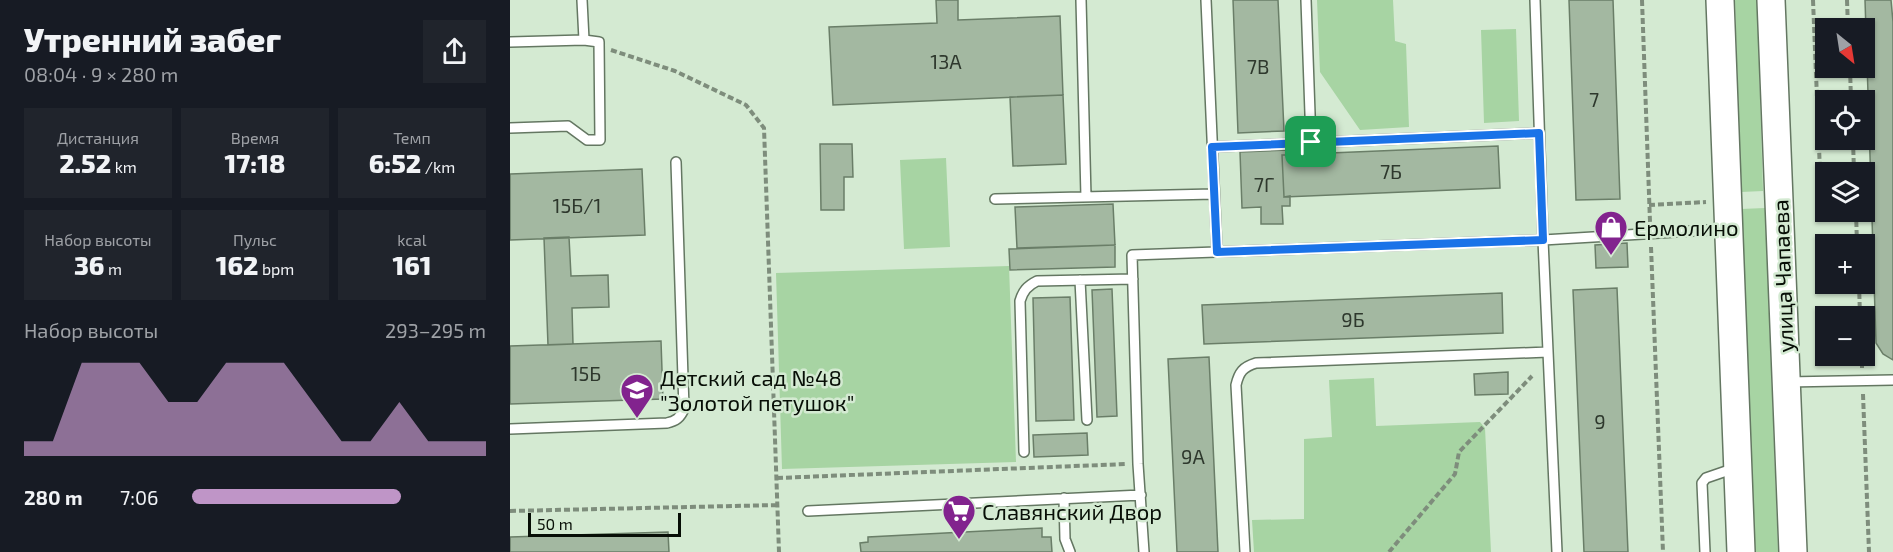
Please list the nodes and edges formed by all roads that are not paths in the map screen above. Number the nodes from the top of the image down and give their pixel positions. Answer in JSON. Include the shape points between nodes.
{"nodes":[{"id":1,"x":582,"y":0,"type":"edge"},
{"id":2,"x":1081,"y":0,"type":"edge"},
{"id":3,"x":1206,"y":0,"type":"edge"},
{"id":4,"x":1306,"y":0,"type":"edge"},
{"id":5,"x":1535,"y":0,"type":"edge"},
{"id":6,"x":1720,"y":0,"type":"edge"},
{"id":7,"x":1771,"y":0,"type":"edge"},
{"id":8,"x":584,"y":40,"type":"junction"},
{"id":9,"x":510,"y":42,"type":"edge"},
{"id":10,"x":510,"y":128,"type":"edge"},
{"id":11,"x":1539,"y":133,"type":"junction"},
{"id":12,"x":1311,"y":142,"type":"junction"},
{"id":13,"x":1212,"y":147,"type":"junction"},
{"id":14,"x":676,"y":162,"type":"dead end"},
{"id":15,"x":1214,"y":194,"type":"junction"},
{"id":16,"x":1086,"y":196,"type":"junction"},
{"id":17,"x":995,"y":199,"type":"dead end"},
{"id":18,"x":1729,"y":229,"type":"junction"},
{"id":19,"x":1543,"y":240,"type":"junction"},
{"id":20,"x":1217,"y":252,"type":"junction"},
{"id":21,"x":1133,"y":279,"type":"junction"},
{"id":22,"x":1080,"y":280,"type":"junction"},
{"id":23,"x":1548,"y":352,"type":"junction"},
{"id":24,"x":1893,"y":380,"type":"edge"},
{"id":25,"x":1786,"y":382,"type":"junction"},
{"id":26,"x":1087,"y":420,"type":"dead end"},
{"id":27,"x":510,"y":429,"type":"edge"},
{"id":28,"x":1024,"y":452,"type":"dead end"},
{"id":29,"x":1738,"y":467,"type":"junction"},
{"id":30,"x":1141,"y":495,"type":"junction"},
{"id":31,"x":1064,"y":498,"type":"junction"},
{"id":32,"x":808,"y":511,"type":"dead end"},
{"id":33,"x":1070,"y":552,"type":"edge"},
{"id":34,"x":1144,"y":552,"type":"edge"},
{"id":35,"x":1245,"y":552,"type":"edge"},
{"id":36,"x":1557,"y":552,"type":"edge"},
{"id":37,"x":1705,"y":552,"type":"edge"},
{"id":38,"x":1741,"y":552,"type":"edge"},
{"id":39,"x":1793,"y":552,"type":"edge"}],
"edges":[{"from":1,"to":8,"type":"lane"},
{"from":2,"to":16,"type":"lane"},
{"from":3,"to":13,"type":"lane"},
{"from":4,"to":12,"type":"lane"},
{"from":5,"to":11,"type":"lane"},
{"from":6,"to":18,"type":"main road"},
{"from":7,"to":25,"type":"main road","name":"улица Чапаева"},
{"from":8,"to":9,"type":"lane"},
{"from":8,"to":10,"type":"lane","via":[[599,42],[600,140],[586,140],[568,126]]},
{"from":11,"to":12,"type":"lane"},
{"from":11,"to":19,"type":"lane"},
{"from":12,"to":13,"type":"lane"},
{"from":13,"to":15,"type":"lane"},
{"from":14,"to":27,"type":"lane","via":[[684,409],[681,416],[667,423]]},
{"from":15,"to":16,"type":"lane"},
{"from":15,"to":20,"type":"lane"},
{"from":16,"to":17,"type":"lane"},
{"from":18,"to":19,"type":"lane"},
{"from":18,"to":29,"type":"main road"},
{"from":19,"to":20,"type":"lane"},
{"from":19,"to":23,"type":"lane"},
{"from":20,"to":21,"type":"lane","via":[[1132,255]]},
{"from":21,"to":22,"type":"lane"},
{"from":21,"to":30,"type":"lane"},
{"from":22,"to":26,"type":"lane"},
{"from":22,"to":28,"type":"lane","via":[[1036,281],[1022,293]]},
{"from":23,"to":35,"type":"lane","via":[[1246,366],[1238,375],[1236,386]]},
{"from":23,"to":36,"type":"lane"},
{"from":24,"to":25,"type":"lane"},
{"from":25,"to":39,"type":"main road","name":"улица Чапаева"},
{"from":29,"to":37,"type":"lane","via":[[1702,483]]},
{"from":29,"to":38,"type":"main road"},
{"from":30,"to":31,"type":"lane"},
{"from":30,"to":34,"type":"lane"},
{"from":31,"to":32,"type":"lane"},
{"from":31,"to":33,"type":"lane","via":[[1065,539]]}]}
